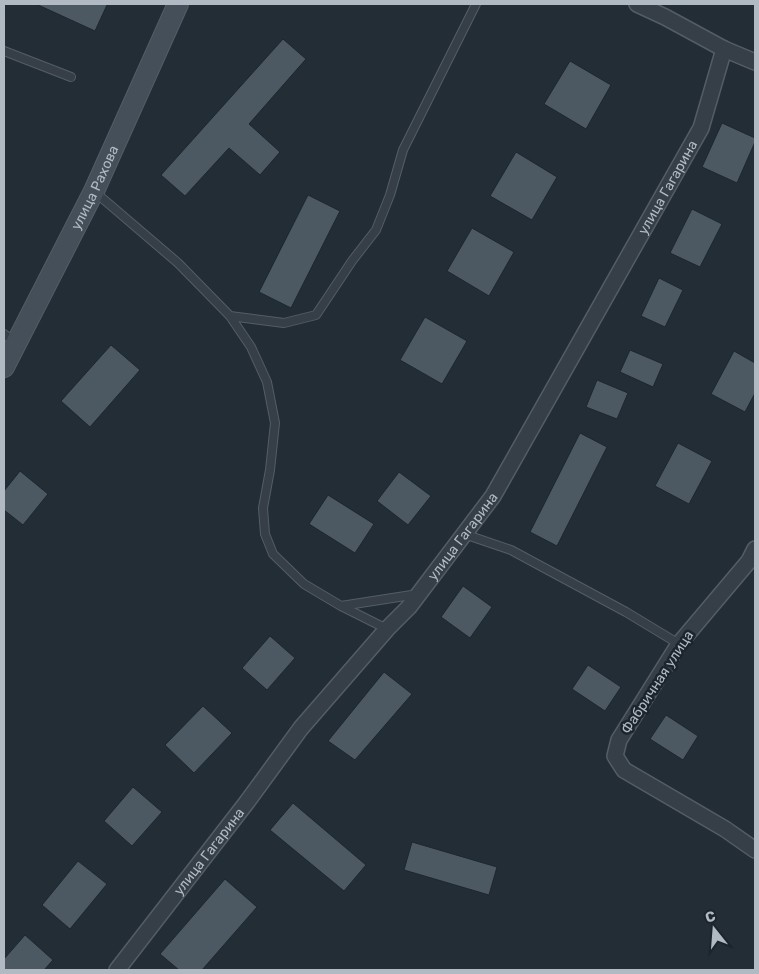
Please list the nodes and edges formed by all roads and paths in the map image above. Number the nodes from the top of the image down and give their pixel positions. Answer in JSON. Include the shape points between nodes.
{"nodes":[{"id":1,"x":178,"y":4,"type":"edge"},
{"id":2,"x":476,"y":4,"type":"edge"},
{"id":3,"x":637,"y":4,"type":"edge"},
{"id":4,"x":724,"y":49,"type":"junction"},
{"id":5,"x":4,"y":50,"type":"edge"},
{"id":6,"x":755,"y":62,"type":"edge"},
{"id":7,"x":71,"y":77,"type":"dead end"},
{"id":8,"x":94,"y":191,"type":"junction"},
{"id":9,"x":230,"y":316,"type":"junction"},
{"id":10,"x":10,"y":339,"type":"edge"},
{"id":11,"x":4,"y":367,"type":"edge"},
{"id":12,"x":464,"y":534,"type":"junction"},
{"id":13,"x":755,"y":549,"type":"edge"},
{"id":14,"x":418,"y":594,"type":"junction"},
{"id":15,"x":341,"y":606,"type":"junction"},
{"id":16,"x":387,"y":629,"type":"junction"},
{"id":17,"x":679,"y":644,"type":"junction"},
{"id":18,"x":755,"y":850,"type":"edge"},
{"id":19,"x":117,"y":970,"type":"edge"}],
"edges":[{"from":1,"to":8,"type":"street","name":"улица Рахова"},
{"from":2,"to":9,"type":"lane","via":[[402,150],[376,230],[316,315],[284,323]]},
{"from":3,"to":4,"type":"street"},
{"from":4,"to":6,"type":"street"},
{"from":4,"to":12,"type":"street","name":"улица Гагарина","via":[[701,128],[493,496]]},
{"from":5,"to":7,"type":"lane"},
{"from":8,"to":9,"type":"lane","via":[[178,263]]},
{"from":8,"to":10,"type":"street","name":"улица Рахова"},
{"from":9,"to":15,"type":"lane","via":[[251,347],[267,382],[275,423],[262,508],[265,534],[273,554],[304,584]]},
{"from":10,"to":11,"type":"street","name":"улица Рахова"},
{"from":12,"to":14,"type":"street","name":"улица Гагарина"},
{"from":12,"to":17,"type":"lane","via":[[511,550]]},
{"from":13,"to":17,"type":"street","name":"Фабричная улица","via":[[749,561]]},
{"from":14,"to":15,"type":"lane"},
{"from":14,"to":16,"type":"street","name":"улица Гагарина"},
{"from":15,"to":16,"type":"lane"},
{"from":16,"to":19,"type":"street","name":"улица Гагарина","via":[[301,728]]},
{"from":17,"to":18,"type":"street","name":"Фабричная улица","via":[[619,740],[615,756],[624,770]]}]}
